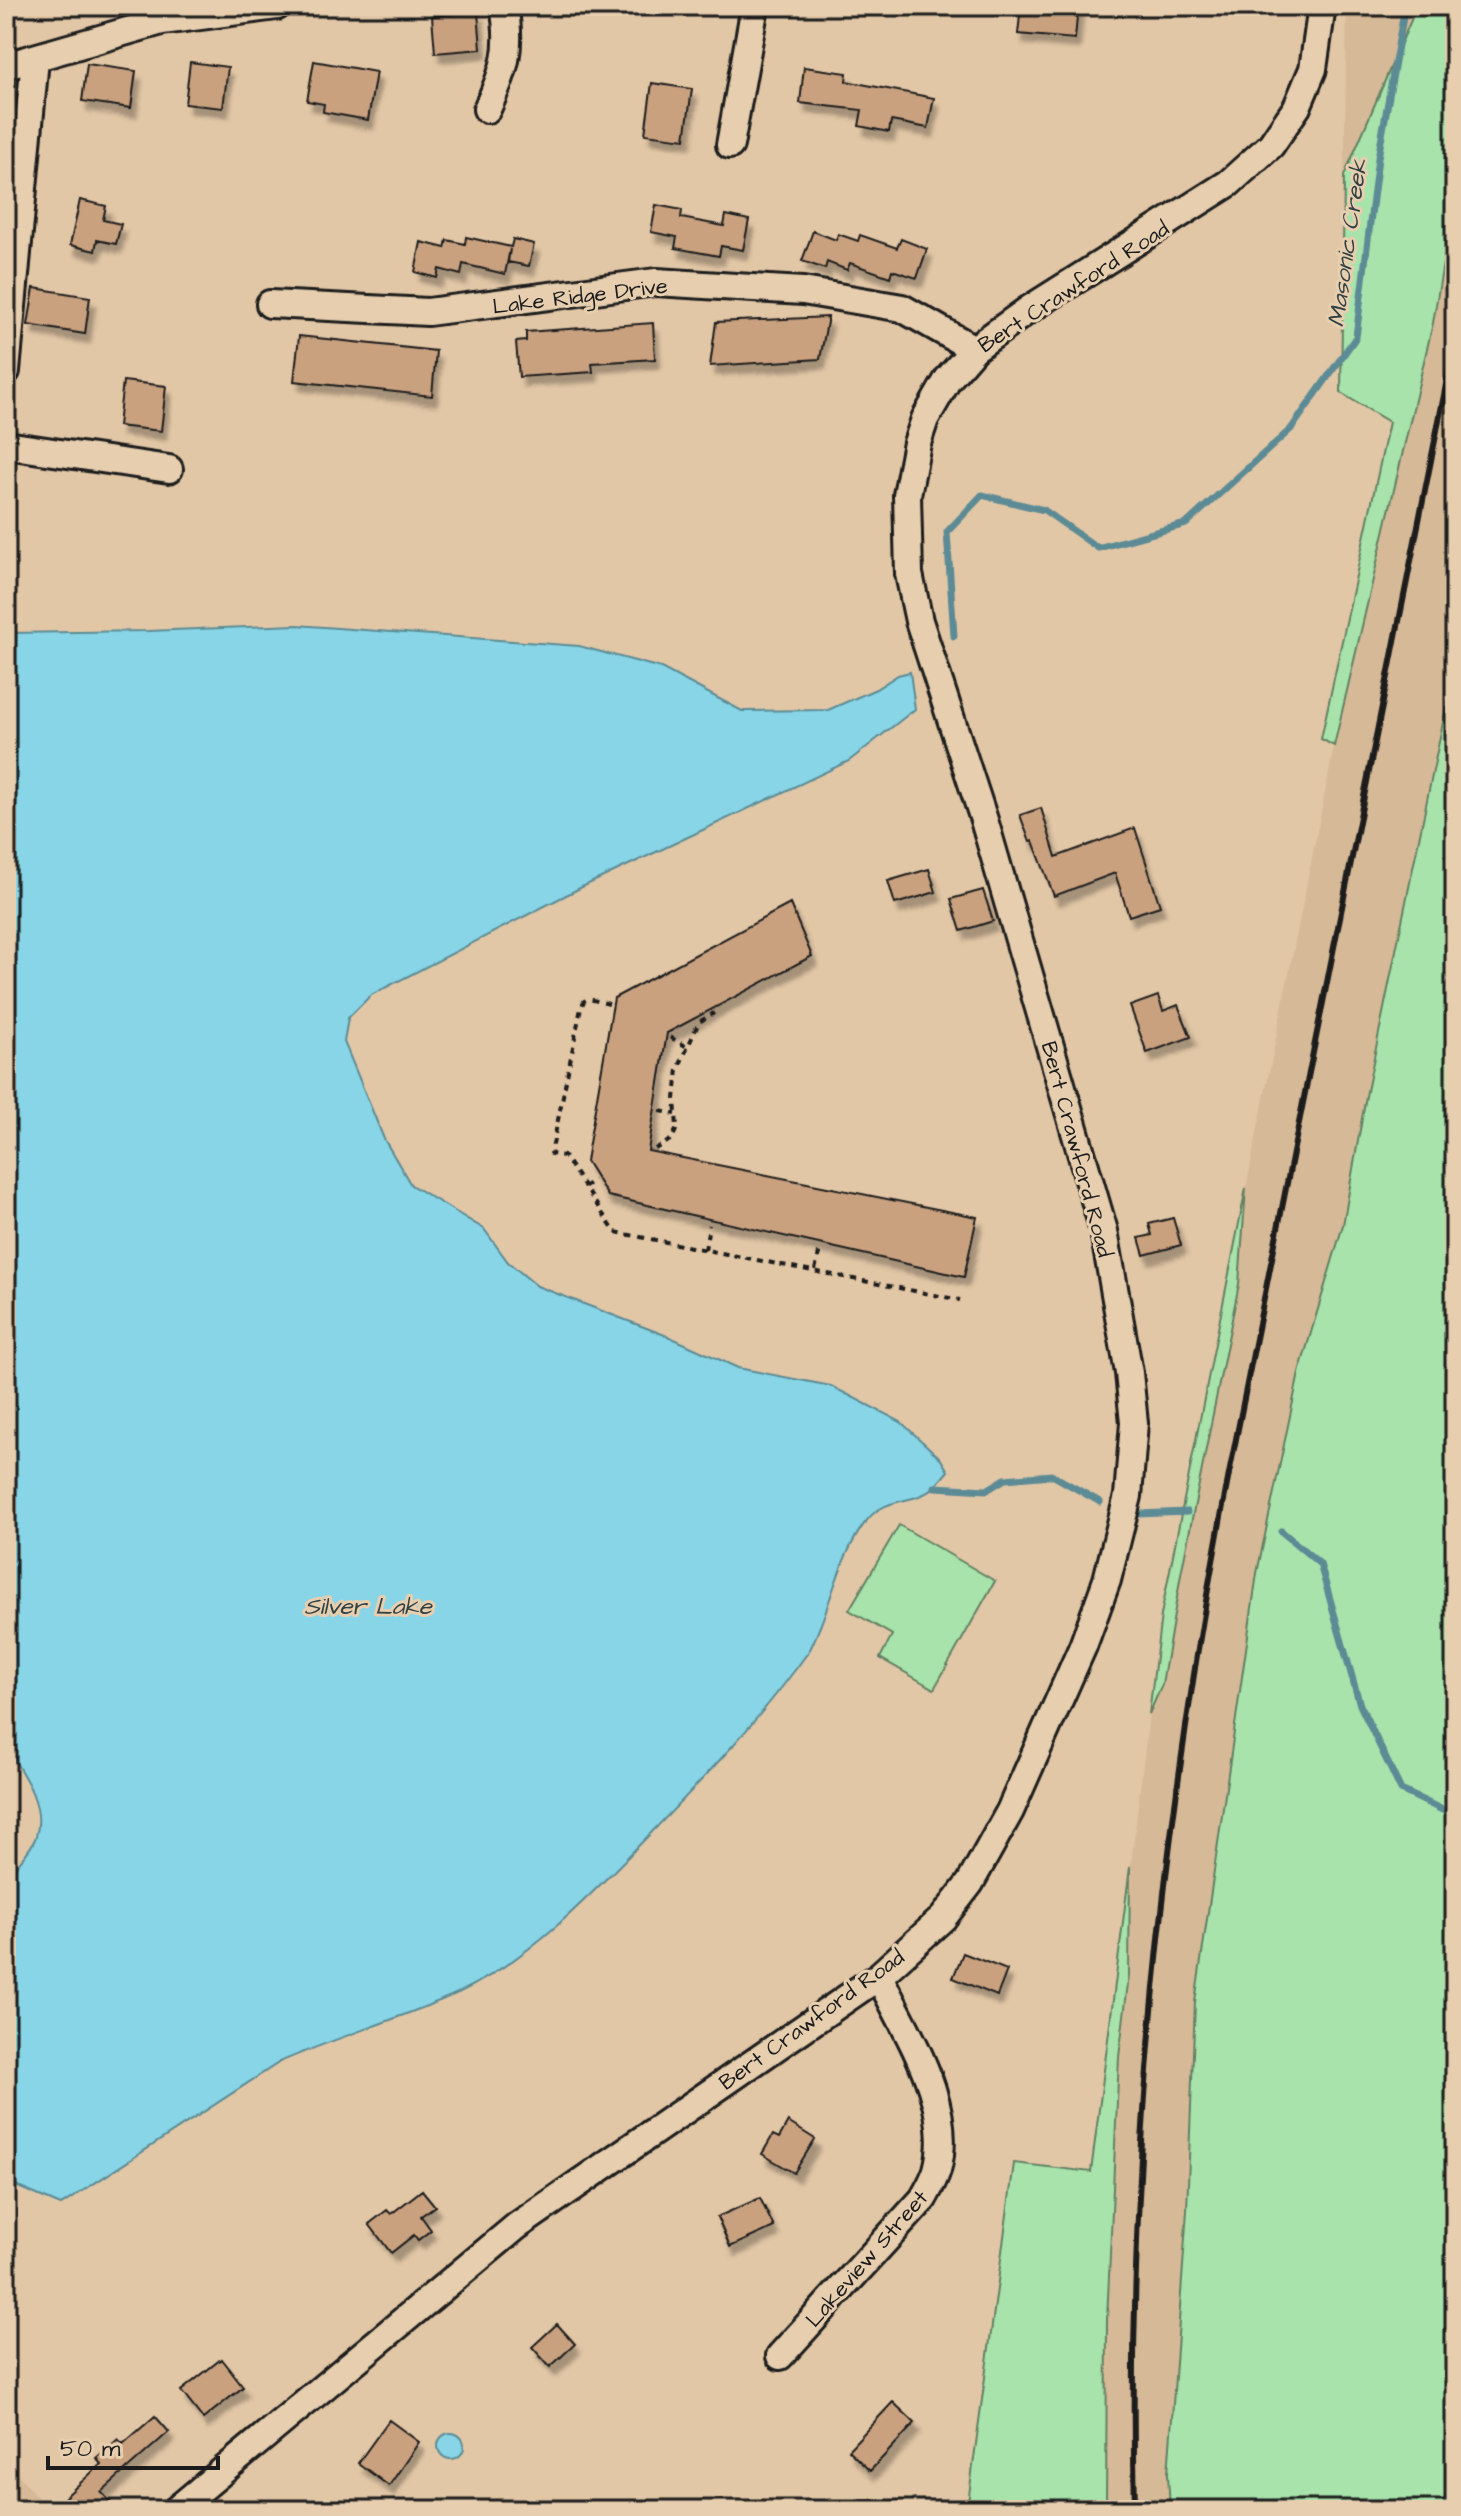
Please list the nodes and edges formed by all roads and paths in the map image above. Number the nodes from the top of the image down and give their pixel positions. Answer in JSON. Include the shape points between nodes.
{"nodes":[{"id":1,"x":277,"y":6,"type":"edge"},
{"id":2,"x":504,"y":6,"type":"edge"},
{"id":3,"x":755,"y":6,"type":"edge"},
{"id":4,"x":1322,"y":6,"type":"edge"},
{"id":5,"x":161,"y":14,"type":"edge"},
{"id":6,"x":35,"y":59,"type":"junction"},
{"id":7,"x":6,"y":66,"type":"edge"},
{"id":8,"x":487,"y":109,"type":"dead end"},
{"id":9,"x":730,"y":145,"type":"dead end"},
{"id":10,"x":270,"y":304,"type":"dead end"},
{"id":11,"x":974,"y":349,"type":"junction"},
{"id":12,"x":6,"y":371,"type":"edge"},
{"id":13,"x":6,"y":445,"type":"edge"},
{"id":14,"x":169,"y":469,"type":"dead end"},
{"id":15,"x":609,"y":1004,"type":"dead end"},
{"id":16,"x":714,"y":1013,"type":"dead end"},
{"id":17,"x":670,"y":1037,"type":"dead end"},
{"id":18,"x":687,"y":1047,"type":"junction"},
{"id":19,"x":660,"y":1111,"type":"dead end"},
{"id":20,"x":676,"y":1114,"type":"junction"},
{"id":21,"x":655,"y":1149,"type":"dead end"},
{"id":22,"x":594,"y":1180,"type":"dead end"},
{"id":23,"x":584,"y":1187,"type":"junction"},
{"id":24,"x":709,"y":1225,"type":"dead end"},
{"id":25,"x":820,"y":1249,"type":"dead end"},
{"id":26,"x":705,"y":1250,"type":"junction"},
{"id":27,"x":815,"y":1271,"type":"junction"},
{"id":28,"x":960,"y":1300,"type":"dead end"},
{"id":29,"x":879,"y":1976,"type":"junction"},
{"id":30,"x":780,"y":2356,"type":"dead end"},
{"id":31,"x":176,"y":2510,"type":"edge"}],
"edges":[{"from":1,"to":5,"type":"street"},
{"from":2,"to":8,"type":"street","via":[[508,57]]},
{"from":3,"to":9,"type":"street"},
{"from":4,"to":11,"type":"street","name":"Bert Crawford Road","via":[[1305,89],[1286,127],[1252,165]]},
{"from":5,"to":6,"type":"street"},
{"from":6,"to":7,"type":"street"},
{"from":6,"to":12,"type":"street"},
{"from":10,"to":11,"type":"street","name":"Lake Ridge Drive","via":[[428,312],[656,282],[803,291],[902,308]]},
{"from":11,"to":29,"type":"street","name":"Bert Crawford Road","via":[[936,398],[917,443],[907,495],[909,574],[1104,1231],[1134,1423],[1128,1496],[1107,1580],[1010,1811],[970,1883],[943,1918]]},
{"from":13,"to":14,"type":"street"},
{"from":15,"to":23,"type":"path","via":[[589,999],[581,1008],[551,1154],[564,1156]]},
{"from":16,"to":18,"type":"path","via":[[699,1022]]},
{"from":17,"to":18,"type":"path"},
{"from":18,"to":20,"type":"path","via":[[678,1069]]},
{"from":19,"to":20,"type":"path"},
{"from":20,"to":21,"type":"path","via":[[672,1139]]},
{"from":22,"to":23,"type":"path"},
{"from":23,"to":26,"type":"path","via":[[615,1232]]},
{"from":24,"to":26,"type":"path"},
{"from":25,"to":27,"type":"path"},
{"from":26,"to":27,"type":"path"},
{"from":27,"to":28,"type":"path"},
{"from":29,"to":30,"type":"street","name":"Lakeview Street","via":[[931,2084],[941,2141],[937,2172],[923,2199]]},
{"from":29,"to":31,"type":"street","name":"Bert Crawford Road","via":[[517,2226]]}]}
